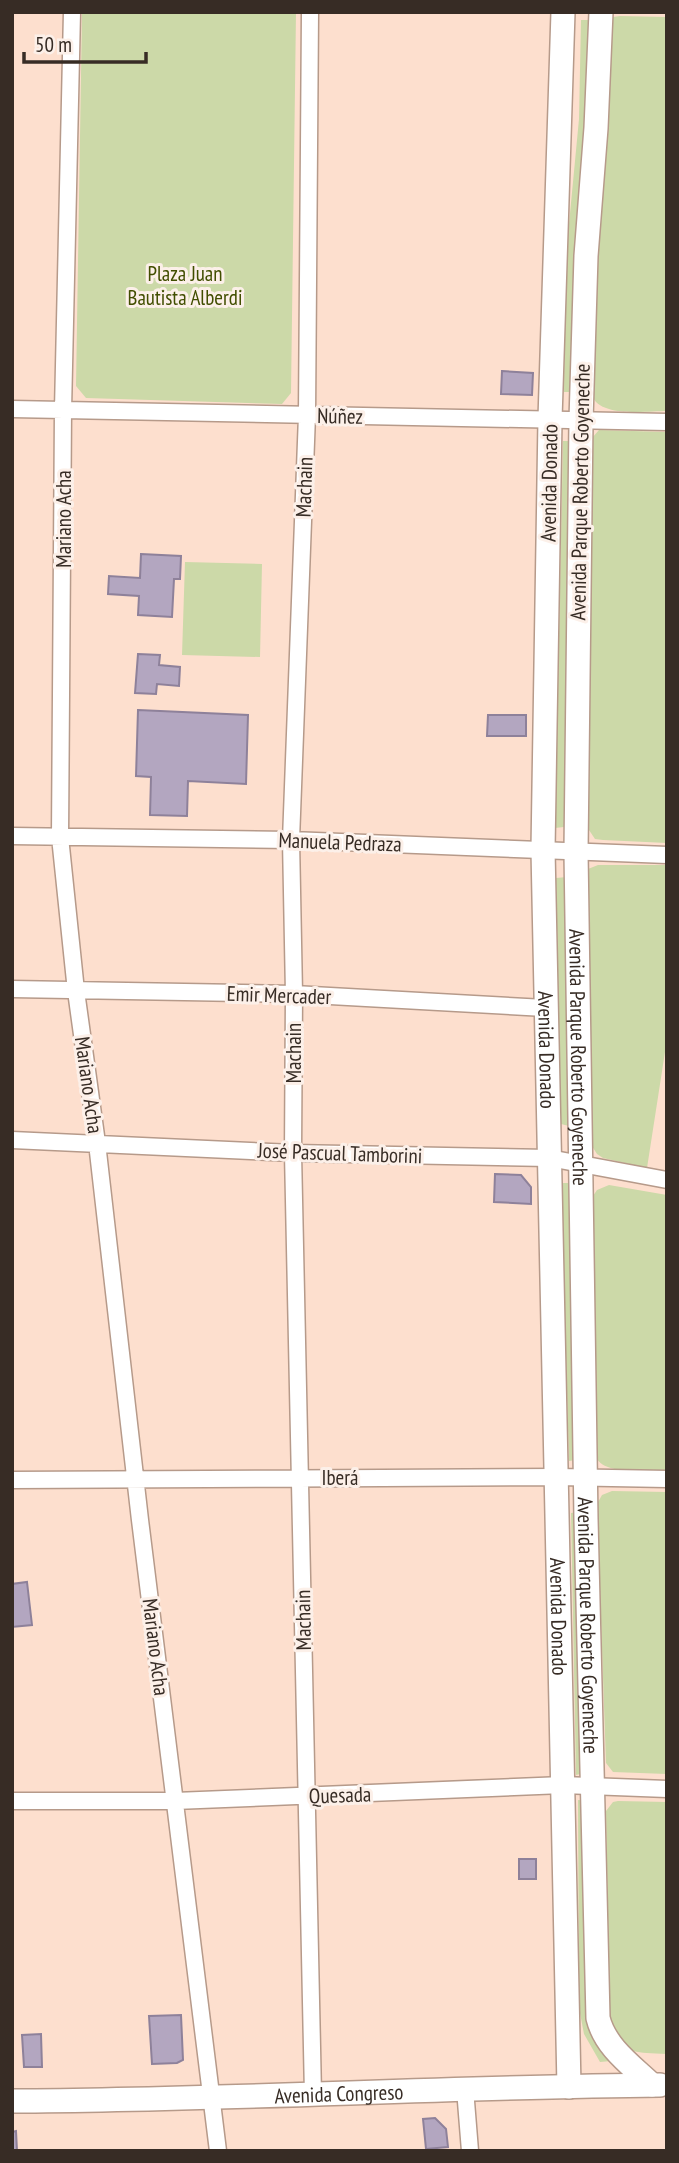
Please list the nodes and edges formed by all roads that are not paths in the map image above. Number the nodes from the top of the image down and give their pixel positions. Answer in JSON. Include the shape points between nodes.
{"nodes":[{"id":1,"x":72,"y":12,"type":"edge"},
{"id":2,"x":310,"y":12,"type":"edge"},
{"id":3,"x":563,"y":12,"type":"edge"},
{"id":4,"x":601,"y":12,"type":"edge"},
{"id":5,"x":12,"y":409,"type":"edge"},
{"id":6,"x":64,"y":410,"type":"junction"},
{"id":7,"x":307,"y":415,"type":"junction"},
{"id":8,"x":550,"y":419,"type":"junction"},
{"id":9,"x":581,"y":420,"type":"junction"},
{"id":10,"x":667,"y":422,"type":"edge"},
{"id":11,"x":12,"y":836,"type":"edge"},
{"id":12,"x":60,"y":837,"type":"junction"},
{"id":13,"x":291,"y":840,"type":"junction"},
{"id":14,"x":543,"y":850,"type":"junction"},
{"id":15,"x":576,"y":852,"type":"junction"},
{"id":16,"x":667,"y":855,"type":"edge"},
{"id":17,"x":12,"y":989,"type":"edge"},
{"id":18,"x":76,"y":991,"type":"junction"},
{"id":19,"x":294,"y":994,"type":"junction"},
{"id":20,"x":545,"y":1008,"type":"junction"},
{"id":21,"x":12,"y":1140,"type":"edge"},
{"id":22,"x":97,"y":1143,"type":"junction"},
{"id":23,"x":293,"y":1153,"type":"junction"},
{"id":24,"x":549,"y":1158,"type":"junction"},
{"id":25,"x":580,"y":1163,"type":"junction"},
{"id":26,"x":667,"y":1180,"type":"edge"},
{"id":27,"x":300,"y":1477,"type":"junction"},
{"id":28,"x":557,"y":1477,"type":"junction"},
{"id":29,"x":586,"y":1478,"type":"junction"},
{"id":30,"x":137,"y":1479,"type":"junction"},
{"id":31,"x":667,"y":1479,"type":"edge"},
{"id":32,"x":12,"y":1480,"type":"edge"},
{"id":33,"x":563,"y":1785,"type":"junction"},
{"id":34,"x":593,"y":1786,"type":"junction"},
{"id":35,"x":667,"y":1789,"type":"edge"},
{"id":36,"x":307,"y":1796,"type":"junction"},
{"id":37,"x":12,"y":1801,"type":"edge"},
{"id":38,"x":175,"y":1801,"type":"junction"},
{"id":39,"x":659,"y":2085,"type":"edge"},
{"id":40,"x":569,"y":2087,"type":"junction"},
{"id":41,"x":465,"y":2089,"type":"junction"},
{"id":42,"x":313,"y":2095,"type":"junction"},
{"id":43,"x":213,"y":2099,"type":"junction"},
{"id":44,"x":12,"y":2101,"type":"edge"},
{"id":45,"x":218,"y":2151,"type":"edge"},
{"id":46,"x":470,"y":2151,"type":"edge"}],
"edges":[{"from":1,"to":6,"type":"street","name":"Mariano Acha"},
{"from":2,"to":7,"type":"street","name":"Machain"},
{"from":3,"to":8,"type":"main road","name":"Avenida Donado"},
{"from":4,"to":9,"type":"main road","name":"Avenida Parque Roberto Goyeneche"},
{"from":5,"to":6,"type":"street","name":"Núñez"},
{"from":6,"to":7,"type":"street","name":"Núñez"},
{"from":6,"to":12,"type":"street","name":"Mariano Acha"},
{"from":7,"to":8,"type":"street","name":"Núñez"},
{"from":7,"to":13,"type":"street","name":"Machain"},
{"from":8,"to":9,"type":"street","name":"Núñez"},
{"from":8,"to":14,"type":"main road","name":"Avenida Donado"},
{"from":9,"to":10,"type":"street","name":"Núñez"},
{"from":9,"to":15,"type":"main road","name":"Avenida Parque Roberto Goyeneche"},
{"from":11,"to":12,"type":"street","name":"Manuela Pedraza"},
{"from":12,"to":13,"type":"street","name":"Manuela Pedraza"},
{"from":12,"to":18,"type":"street","name":"Mariano Acha"},
{"from":13,"to":14,"type":"street","name":"Manuela Pedraza"},
{"from":13,"to":19,"type":"street","name":"Machain"},
{"from":14,"to":15,"type":"street","name":"Manuela Pedraza"},
{"from":14,"to":20,"type":"main road","name":"Avenida Donado"},
{"from":15,"to":16,"type":"street","name":"Manuela Pedraza"},
{"from":15,"to":25,"type":"main road","name":"Avenida Parque Roberto Goyeneche"},
{"from":17,"to":18,"type":"street","name":"Emir Mercader"},
{"from":18,"to":19,"type":"street","name":"Emir Mercader"},
{"from":18,"to":22,"type":"street","name":"Mariano Acha"},
{"from":19,"to":20,"type":"street","name":"Emir Mercader"},
{"from":19,"to":23,"type":"street","name":"Machain"},
{"from":20,"to":24,"type":"main road","name":"Avenida Donado"},
{"from":21,"to":22,"type":"street","name":"José Pascual Tamborini"},
{"from":22,"to":23,"type":"street","name":"José Pascual Tamborini"},
{"from":22,"to":30,"type":"street","name":"Mariano Acha"},
{"from":23,"to":24,"type":"street","name":"José Pascual Tamborini"},
{"from":23,"to":27,"type":"street","name":"Machain"},
{"from":24,"to":25,"type":"street","name":"José Pascual Tamborini"},
{"from":24,"to":28,"type":"main road","name":"Avenida Donado"},
{"from":25,"to":26,"type":"street","name":"José Pascual Tamborini"},
{"from":25,"to":29,"type":"main road","name":"Avenida Parque Roberto Goyeneche"},
{"from":27,"to":28,"type":"street","name":"Iberá"},
{"from":27,"to":30,"type":"street","name":"Iberá"},
{"from":27,"to":36,"type":"street","name":"Machain"},
{"from":28,"to":29,"type":"street","name":"Iberá"},
{"from":28,"to":33,"type":"main road","name":"Avenida Donado"},
{"from":29,"to":31,"type":"street","name":"Iberá"},
{"from":29,"to":34,"type":"main road","name":"Avenida Parque Roberto Goyeneche"},
{"from":30,"to":32,"type":"street","name":"Iberá"},
{"from":30,"to":38,"type":"street","name":"Mariano Acha"},
{"from":33,"to":34,"type":"street","name":"Quesada"},
{"from":33,"to":36,"type":"street","name":"Quesada"},
{"from":33,"to":40,"type":"main road","name":"Avenida Donado"},
{"from":34,"to":35,"type":"street","name":"Quesada"},
{"from":34,"to":39,"type":"main road","name":"Avenida Parque Roberto Goyeneche","via":[[598,2018],[612,2047]]},
{"from":36,"to":38,"type":"street","name":"Quesada"},
{"from":36,"to":42,"type":"street","name":"Machain"},
{"from":37,"to":38,"type":"street","name":"Quesada"},
{"from":38,"to":43,"type":"street","name":"Mariano Acha"},
{"from":39,"to":40,"type":"main road","name":"Avenida Congreso"},
{"from":40,"to":41,"type":"main road","name":"Avenida Congreso"},
{"from":41,"to":42,"type":"main road","name":"Avenida Congreso"},
{"from":41,"to":46,"type":"street"},
{"from":42,"to":43,"type":"main road","name":"Avenida Congreso"},
{"from":43,"to":44,"type":"main road","name":"Avenida Congreso"},
{"from":43,"to":45,"type":"street","name":"Mariano Acha"}]}
